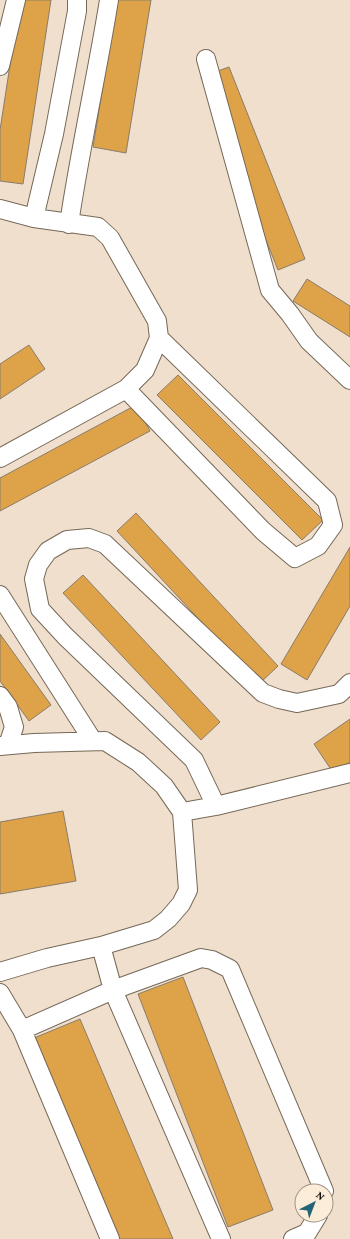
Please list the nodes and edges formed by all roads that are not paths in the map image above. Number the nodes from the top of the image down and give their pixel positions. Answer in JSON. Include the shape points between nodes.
{"nodes":[{"id":1,"x":16,"y":0,"type":"edge"},
{"id":2,"x":77,"y":0,"type":"edge"},
{"id":3,"x":109,"y":0,"type":"edge"},
{"id":4,"x":206,"y":59,"type":"dead end"},
{"id":5,"x":0,"y":66,"type":"edge"},
{"id":6,"x":0,"y":209,"type":"edge"},
{"id":7,"x":34,"y":218,"type":"junction"},
{"id":8,"x":69,"y":224,"type":"junction"},
{"id":9,"x":159,"y":338,"type":"junction"},
{"id":10,"x":350,"y":380,"type":"edge"},
{"id":11,"x":126,"y":389,"type":"junction"},
{"id":12,"x":0,"y":458,"type":"edge"},
{"id":13,"x":0,"y":596,"type":"edge"},
{"id":14,"x":350,"y":683,"type":"edge"},
{"id":15,"x":0,"y":696,"type":"edge"},
{"id":16,"x":93,"y":741,"type":"junction"},
{"id":17,"x":4,"y":746,"type":"edge"},
{"id":18,"x":350,"y":773,"type":"edge"},
{"id":19,"x":216,"y":806,"type":"junction"},
{"id":20,"x":182,"y":812,"type":"junction"},
{"id":21,"x":101,"y":946,"type":"junction"},
{"id":22,"x":0,"y":972,"type":"edge"},
{"id":23,"x":113,"y":990,"type":"junction"},
{"id":24,"x":0,"y":993,"type":"edge"},
{"id":25,"x":22,"y":1030,"type":"junction"},
{"id":26,"x":321,"y":1183,"type":"edge"},
{"id":27,"x":313,"y":1223,"type":"edge"},
{"id":28,"x":110,"y":1239,"type":"edge"},
{"id":29,"x":221,"y":1239,"type":"edge"},
{"id":30,"x":293,"y":1239,"type":"edge"}],
"edges":[{"from":1,"to":5,"type":"street"},
{"from":2,"to":7,"type":"street","via":[[54,134]]},
{"from":3,"to":8,"type":"street"},
{"from":4,"to":10,"type":"street","via":[[270,290],[310,341]]},
{"from":6,"to":7,"type":"street"},
{"from":7,"to":8,"type":"street"},
{"from":8,"to":9,"type":"street","via":[[98,227],[110,238],[157,321]]},
{"from":9,"to":11,"type":"street","via":[[145,370]]},
{"from":9,"to":11,"type":"street","via":[[327,501],[333,525],[318,546],[295,558],[263,531]]},
{"from":11,"to":12,"type":"street"},
{"from":13,"to":16,"type":"street"},
{"from":14,"to":19,"type":"street","via":[[339,694],[297,703],[279,699],[263,692],[106,544],[89,538],[68,540],[48,551],[38,565],[34,579],[40,608],[65,636],[194,760]]},
{"from":15,"to":17,"type":"street","via":[[8,707],[14,727]]},
{"from":16,"to":17,"type":"street"},
{"from":16,"to":20,"type":"street","via":[[105,741],[138,762],[164,786]]},
{"from":18,"to":19,"type":"street"},
{"from":19,"to":20,"type":"street"},
{"from":20,"to":21,"type":"street","via":[[188,890],[181,904],[154,930]]},
{"from":21,"to":22,"type":"street"},
{"from":21,"to":23,"type":"street"},
{"from":23,"to":25,"type":"street"},
{"from":23,"to":26,"type":"street","via":[[201,958],[212,960],[230,969]]},
{"from":23,"to":29,"type":"street"},
{"from":24,"to":25,"type":"street"},
{"from":25,"to":28,"type":"street"},
{"from":27,"to":30,"type":"street","via":[[307,1232]]}]}
